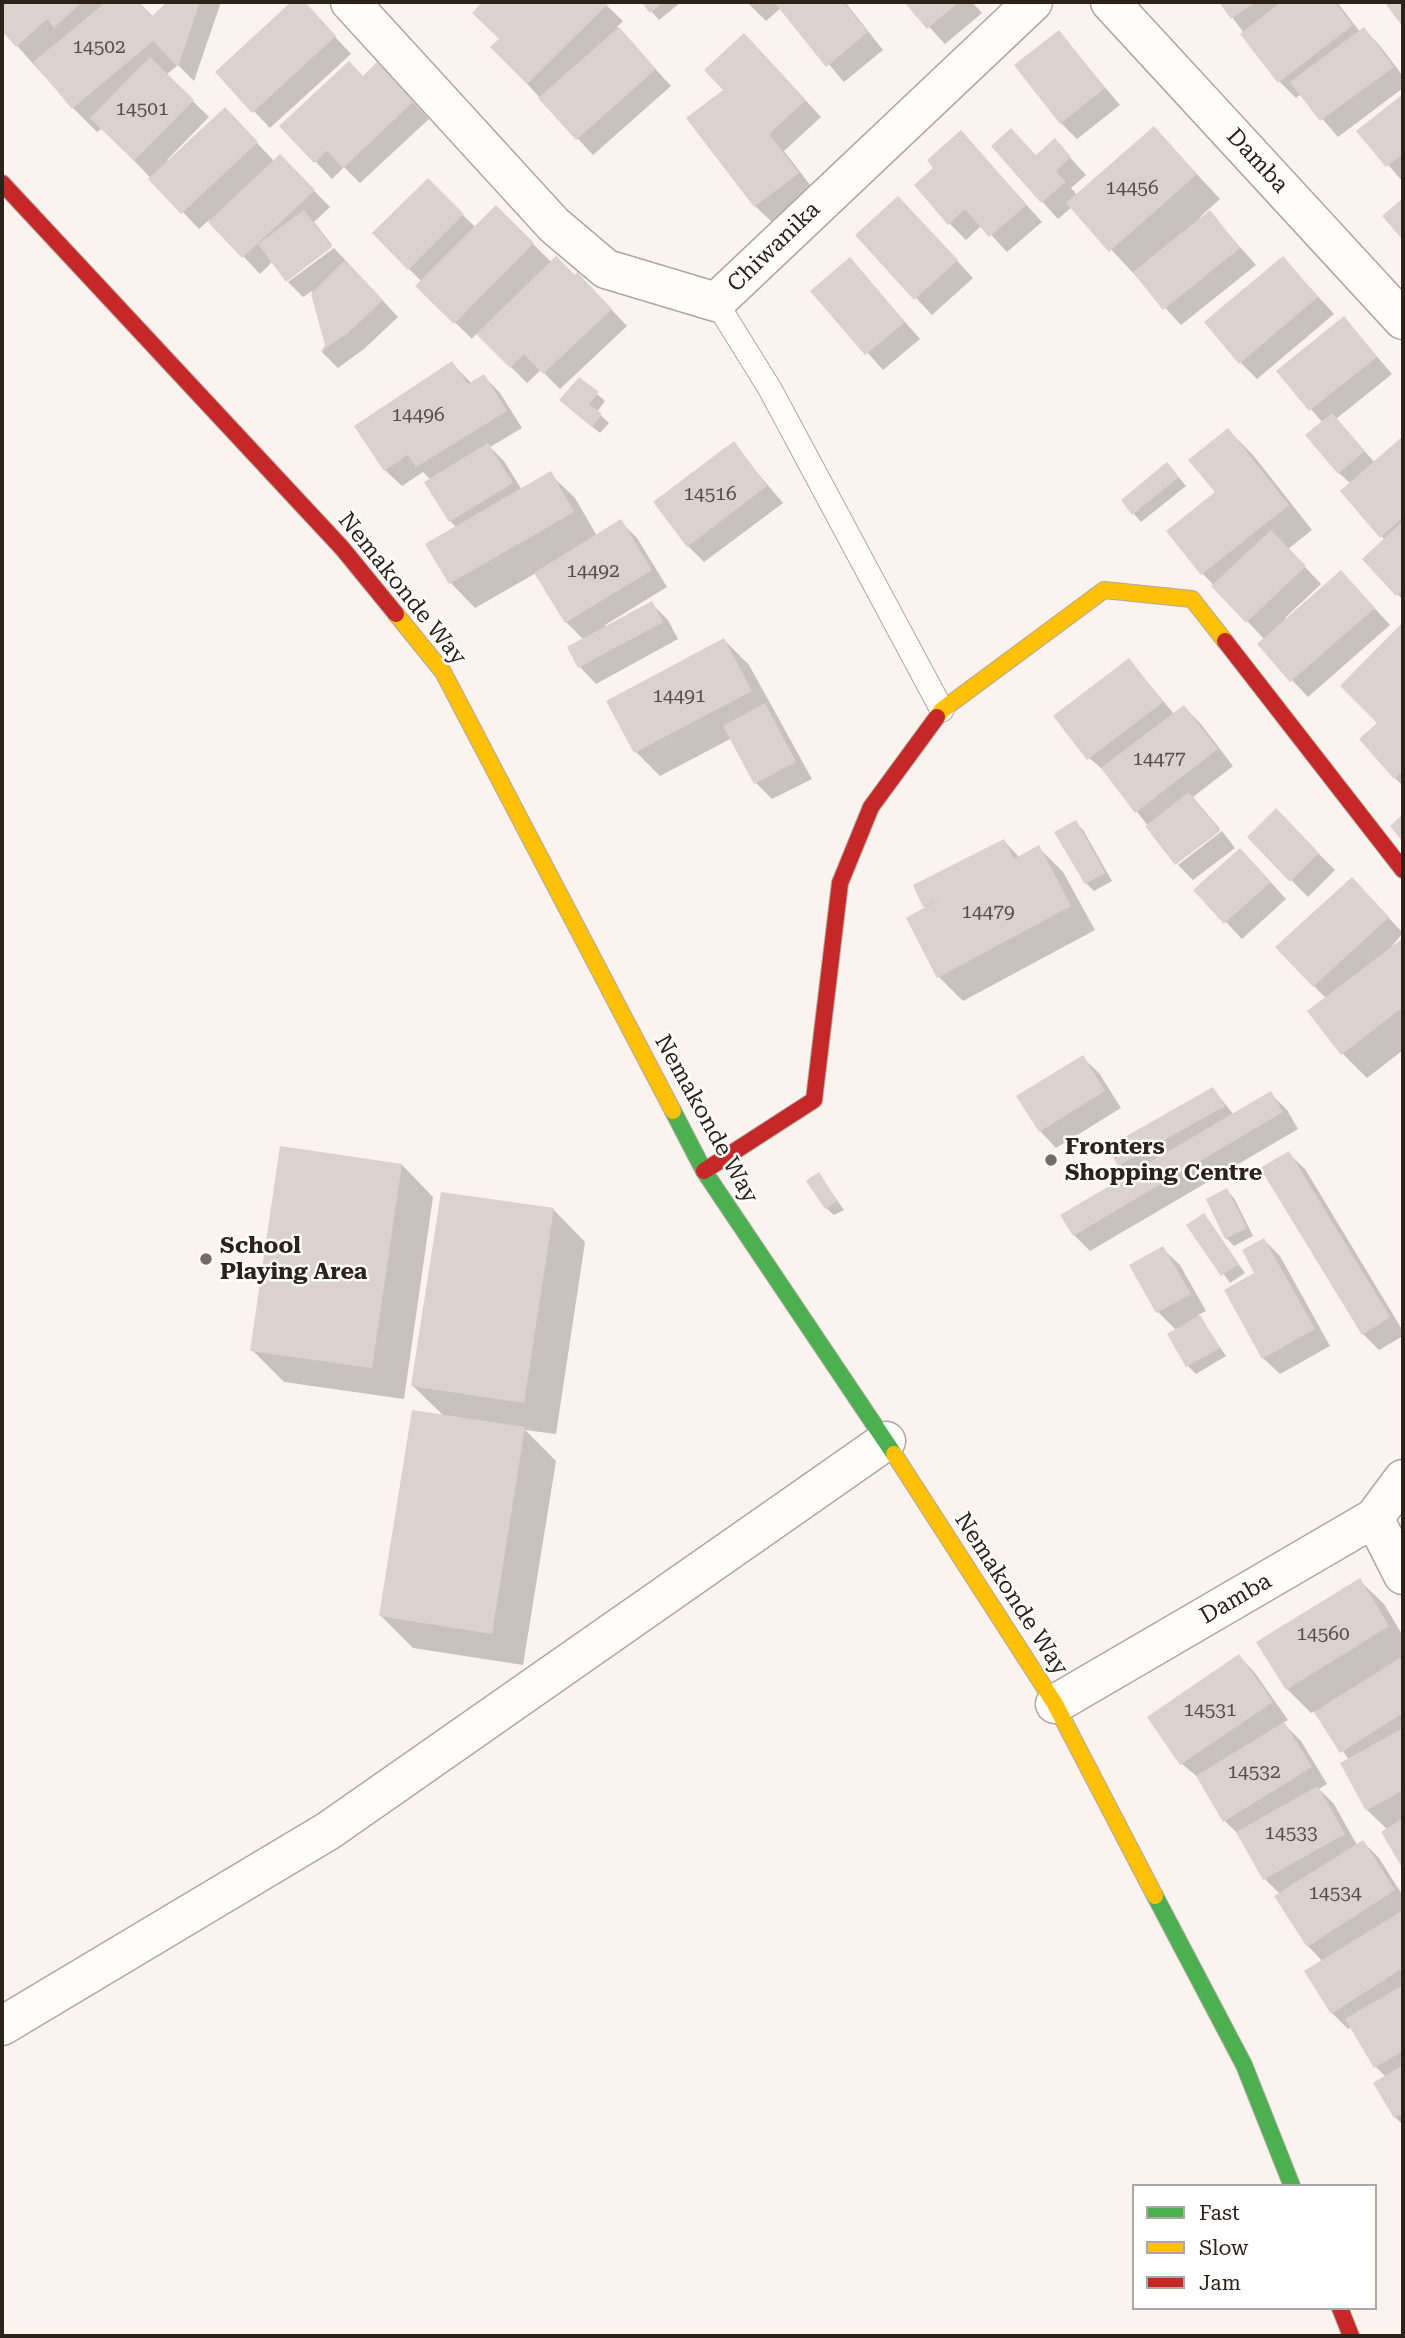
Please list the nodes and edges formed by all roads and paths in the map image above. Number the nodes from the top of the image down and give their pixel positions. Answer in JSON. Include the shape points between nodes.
{"nodes":[{"id":1,"x":350,"y":2,"type":"edge"},
{"id":2,"x":1032,"y":2,"type":"edge"},
{"id":3,"x":1110,"y":2,"type":"edge"},
{"id":4,"x":2,"y":183,"type":"edge"},
{"id":5,"x":716,"y":302,"type":"junction"},
{"id":6,"x":1403,"y":320,"type":"edge"},
{"id":7,"x":942,"y":710,"type":"junction"},
{"id":8,"x":1403,"y":870,"type":"edge"},
{"id":9,"x":704,"y":1171,"type":"junction"},
{"id":10,"x":886,"y":1441,"type":"junction"},
{"id":11,"x":1403,"y":1479,"type":"edge"},
{"id":12,"x":1374,"y":1518,"type":"junction"},
{"id":13,"x":1403,"y":1575,"type":"edge"},
{"id":14,"x":1055,"y":1704,"type":"junction"},
{"id":15,"x":2,"y":2026,"type":"edge"},
{"id":16,"x":1291,"y":2184,"type":"edge"},
{"id":17,"x":1341,"y":2310,"type":"edge"},
{"id":18,"x":1352,"y":2336,"type":"edge"}],
"edges":[{"from":1,"to":5,"type":"street","name":"Chiwanika","via":[[554,225],[606,269]]},
{"from":2,"to":5,"type":"street","name":"Chiwanika"},
{"from":3,"to":6,"type":"street","name":"Damba"},
{"from":4,"to":9,"type":"street","name":"Nemakonde Way","via":[[342,548],[443,672]]},
{"from":5,"to":7,"type":"lane","via":[[770,389]]},
{"from":7,"to":8,"type":"street","via":[[1104,590],[1192,599]]},
{"from":7,"to":9,"type":"street","via":[[871,807],[840,883],[814,1100]]},
{"from":9,"to":10,"type":"street","name":"Nemakonde Way"},
{"from":10,"to":14,"type":"street","name":"Nemakonde Way"},
{"from":10,"to":15,"type":"street","via":[[327,1831]]},
{"from":11,"to":12,"type":"street","name":"Damba"},
{"from":12,"to":13,"type":"street"},
{"from":12,"to":14,"type":"street","name":"Damba"},
{"from":14,"to":16,"type":"street","name":"Nemakonde Way","via":[[1244,2065]]},
{"from":17,"to":18,"type":"street"}]}
